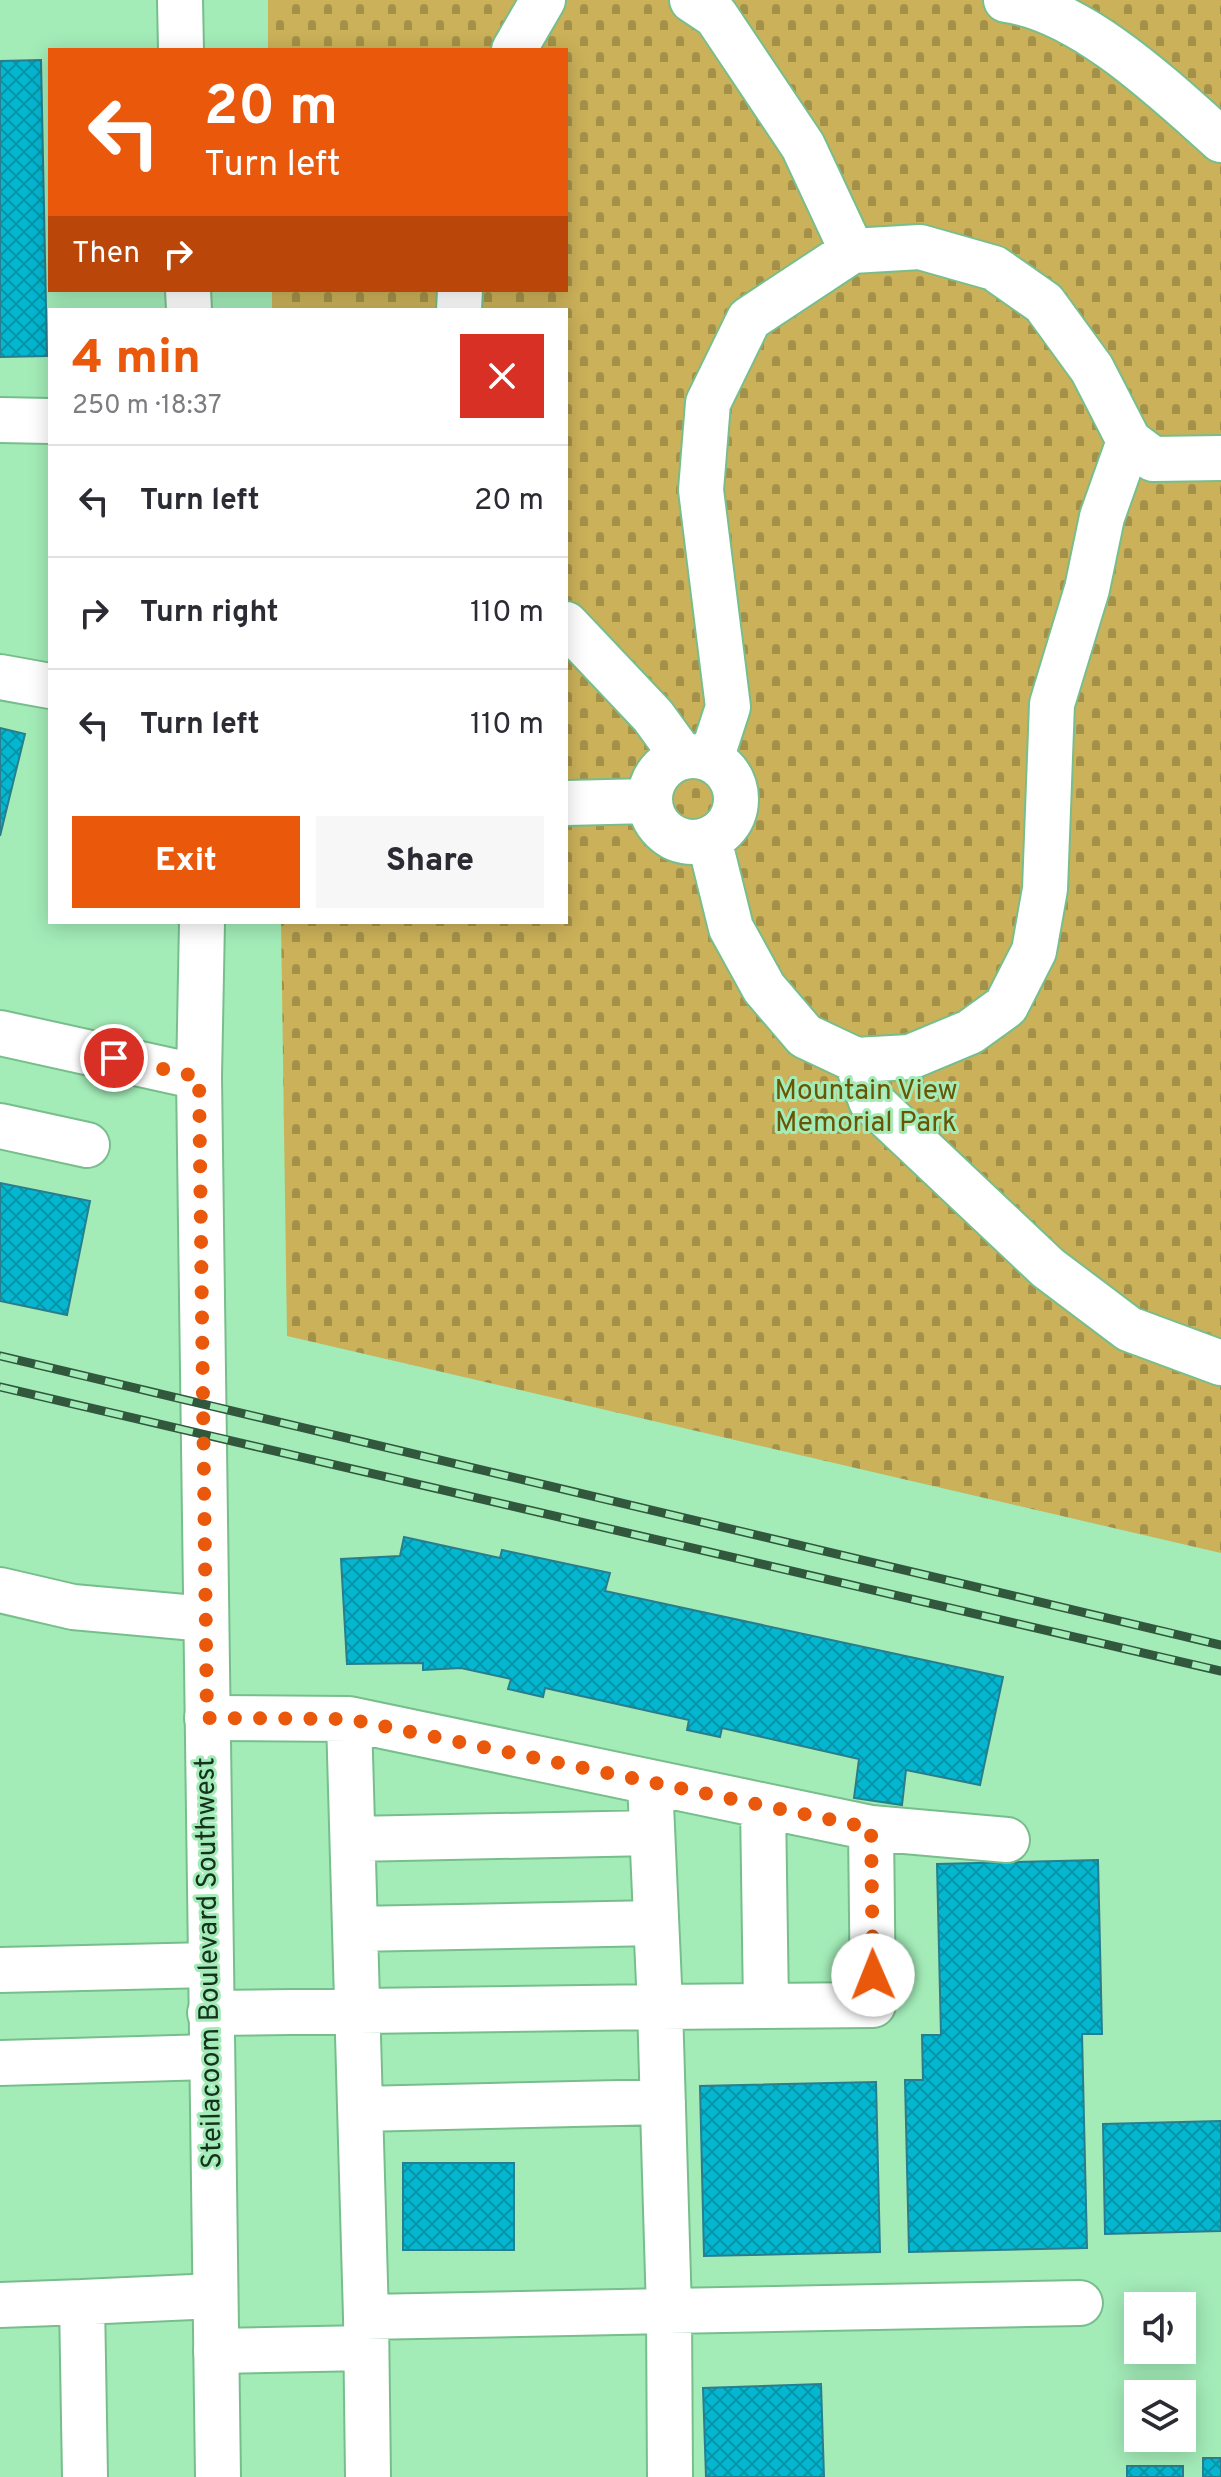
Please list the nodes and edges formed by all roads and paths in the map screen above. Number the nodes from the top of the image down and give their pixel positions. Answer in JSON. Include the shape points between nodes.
{"nodes":[{"id":1,"x":180,"y":0,"type":"edge"},
{"id":2,"x":543,"y":0,"type":"edge"},
{"id":3,"x":692,"y":0,"type":"edge"},
{"id":4,"x":1022,"y":1,"type":"edge"},
{"id":5,"x":181,"y":48,"type":"edge"},
{"id":6,"x":515,"y":48,"type":"edge"},
{"id":7,"x":1221,"y":140,"type":"edge"},
{"id":8,"x":852,"y":251,"type":"junction"},
{"id":9,"x":0,"y":420,"type":"edge"},
{"id":10,"x":48,"y":421,"type":"edge"},
{"id":11,"x":1129,"y":441,"type":"junction"},
{"id":12,"x":1221,"y":458,"type":"edge"},
{"id":13,"x":568,"y":626,"type":"edge"},
{"id":14,"x":0,"y":677,"type":"edge"},
{"id":15,"x":48,"y":686,"type":"edge"},
{"id":16,"x":697,"y":758,"type":"junction"},
{"id":17,"x":650,"y":801,"type":"junction"},
{"id":18,"x":568,"y":803,"type":"edge"},
{"id":19,"x":709,"y":839,"type":"junction"},
{"id":20,"x":202,"y":924,"type":"edge"},
{"id":21,"x":0,"y":1033,"type":"edge"},
{"id":22,"x":856,"y":1060,"type":"junction"},
{"id":23,"x":199,"y":1077,"type":"junction"},
{"id":24,"x":0,"y":1126,"type":"edge"},
{"id":25,"x":87,"y":1145,"type":"dead end"},
{"id":26,"x":1221,"y":1363,"type":"edge"},
{"id":27,"x":0,"y":1590,"type":"edge"},
{"id":28,"x":206,"y":1619,"type":"junction"},
{"id":29,"x":207,"y":1718,"type":"junction"},
{"id":30,"x":349,"y":1719,"type":"junction"},
{"id":31,"x":650,"y":1782,"type":"junction"},
{"id":32,"x":763,"y":1806,"type":"junction"},
{"id":33,"x":871,"y":1828,"type":"junction"},
{"id":34,"x":652,"y":1833,"type":"junction"},
{"id":35,"x":353,"y":1839,"type":"junction"},
{"id":36,"x":1007,"y":1840,"type":"dead end"},
{"id":37,"x":656,"y":1923,"type":"junction"},
{"id":38,"x":355,"y":1929,"type":"junction"},
{"id":39,"x":209,"y":1965,"type":"junction"},
{"id":40,"x":0,"y":1970,"type":"edge"},
{"id":41,"x":766,"y":2006,"type":"junction"},
{"id":42,"x":660,"y":2007,"type":"junction"},
{"id":43,"x":357,"y":2011,"type":"junction"},
{"id":44,"x":210,"y":2013,"type":"junction"},
{"id":45,"x":210,"y":2057,"type":"junction"},
{"id":46,"x":0,"y":2063,"type":"edge"},
{"id":47,"x":663,"y":2102,"type":"junction"},
{"id":48,"x":360,"y":2109,"type":"junction"},
{"id":49,"x":215,"y":2296,"type":"junction"},
{"id":50,"x":82,"y":2302,"type":"junction"},
{"id":51,"x":1080,"y":2303,"type":"dead end"},
{"id":52,"x":0,"y":2305,"type":"edge"},
{"id":53,"x":669,"y":2311,"type":"junction"},
{"id":54,"x":366,"y":2333,"type":"junction"},
{"id":55,"x":216,"y":2351,"type":"junction"},
{"id":56,"x":85,"y":2477,"type":"edge"},
{"id":57,"x":218,"y":2477,"type":"edge"},
{"id":58,"x":368,"y":2477,"type":"edge"},
{"id":59,"x":670,"y":2477,"type":"edge"}],
"edges":[{"from":1,"to":5,"type":"main road"},
{"from":2,"to":6,"type":"main road"},
{"from":3,"to":8,"type":"main road","via":[[716,16],[803,146]]},
{"from":4,"to":7,"type":"main road","via":[[1105,44]]},
{"from":8,"to":11,"type":"main road","via":[[920,247],[994,268],[1044,303],[1092,369]]},
{"from":8,"to":16,"type":"main road","via":[[749,319],[708,403],[701,490],[728,707]]},
{"from":9,"to":10,"type":"main road"},
{"from":11,"to":12,"type":"main road","via":[[1153,459]]},
{"from":11,"to":22,"type":"main road","via":[[1102,517],[1087,589],[1052,704],[1045,889],[1034,951],[1006,1006],[970,1032],[910,1057]]},
{"from":13,"to":16,"type":"main road"},
{"from":14,"to":15,"type":"main road"},
{"from":16,"to":17,"type":"main road","via":[[658,772]]},
{"from":16,"to":19,"type":"main road","via":[[732,780],[736,798],[726,826]]},
{"from":17,"to":18,"type":"main road"},
{"from":17,"to":19,"type":"main road","via":[[661,829],[674,838]]},
{"from":19,"to":22,"type":"main road","via":[[731,928],[764,988],[805,1036]]},
{"from":20,"to":23,"type":"main road","name":"Steilacoom Boulevard Southwest"},
{"from":21,"to":23,"type":"main road"},
{"from":22,"to":26,"type":"main road","via":[[871,1101],[1048,1268],[1129,1329]]},
{"from":23,"to":28,"type":"main road","name":"Steilacoom Boulevard Southwest"},
{"from":24,"to":25,"type":"main road"},
{"from":27,"to":28,"type":"main road","via":[[73,1607]]},
{"from":28,"to":29,"type":"main road","name":"Steilacoom Boulevard Southwest"},
{"from":29,"to":30,"type":"main road"},
{"from":29,"to":39,"type":"main road","name":"Steilacoom Boulevard Southwest"},
{"from":30,"to":31,"type":"main road"},
{"from":30,"to":35,"type":"main road"},
{"from":31,"to":32,"type":"main road"},
{"from":31,"to":34,"type":"main road"},
{"from":32,"to":33,"type":"main road"},
{"from":32,"to":41,"type":"main road"},
{"from":33,"to":36,"type":"main road"},
{"from":33,"to":41,"type":"main road","via":[[873,2005]]},
{"from":34,"to":35,"type":"main road"},
{"from":34,"to":37,"type":"main road"},
{"from":35,"to":38,"type":"main road"},
{"from":37,"to":38,"type":"main road"},
{"from":37,"to":42,"type":"main road"},
{"from":38,"to":43,"type":"main road"},
{"from":39,"to":40,"type":"main road"},
{"from":39,"to":44,"type":"main road","name":"Steilacoom Boulevard Southwest"},
{"from":41,"to":42,"type":"main road"},
{"from":42,"to":43,"type":"main road"},
{"from":42,"to":47,"type":"main road"},
{"from":43,"to":44,"type":"main road"},
{"from":43,"to":48,"type":"main road"},
{"from":44,"to":45,"type":"main road","name":"Steilacoom Boulevard Southwest"},
{"from":45,"to":46,"type":"main road"},
{"from":45,"to":49,"type":"main road","name":"Steilacoom Boulevard Southwest"},
{"from":47,"to":48,"type":"main road"},
{"from":47,"to":53,"type":"main road"},
{"from":48,"to":54,"type":"main road"},
{"from":49,"to":50,"type":"main road"},
{"from":49,"to":55,"type":"main road","name":"Steilacoom Boulevard Southwest"},
{"from":50,"to":52,"type":"main road"},
{"from":50,"to":56,"type":"main road"},
{"from":51,"to":53,"type":"main road"},
{"from":53,"to":54,"type":"main road"},
{"from":53,"to":59,"type":"main road"},
{"from":54,"to":55,"type":"main road"},
{"from":54,"to":58,"type":"main road"},
{"from":55,"to":57,"type":"main road","name":"Steilacoom Boulevard Southwest"}]}
